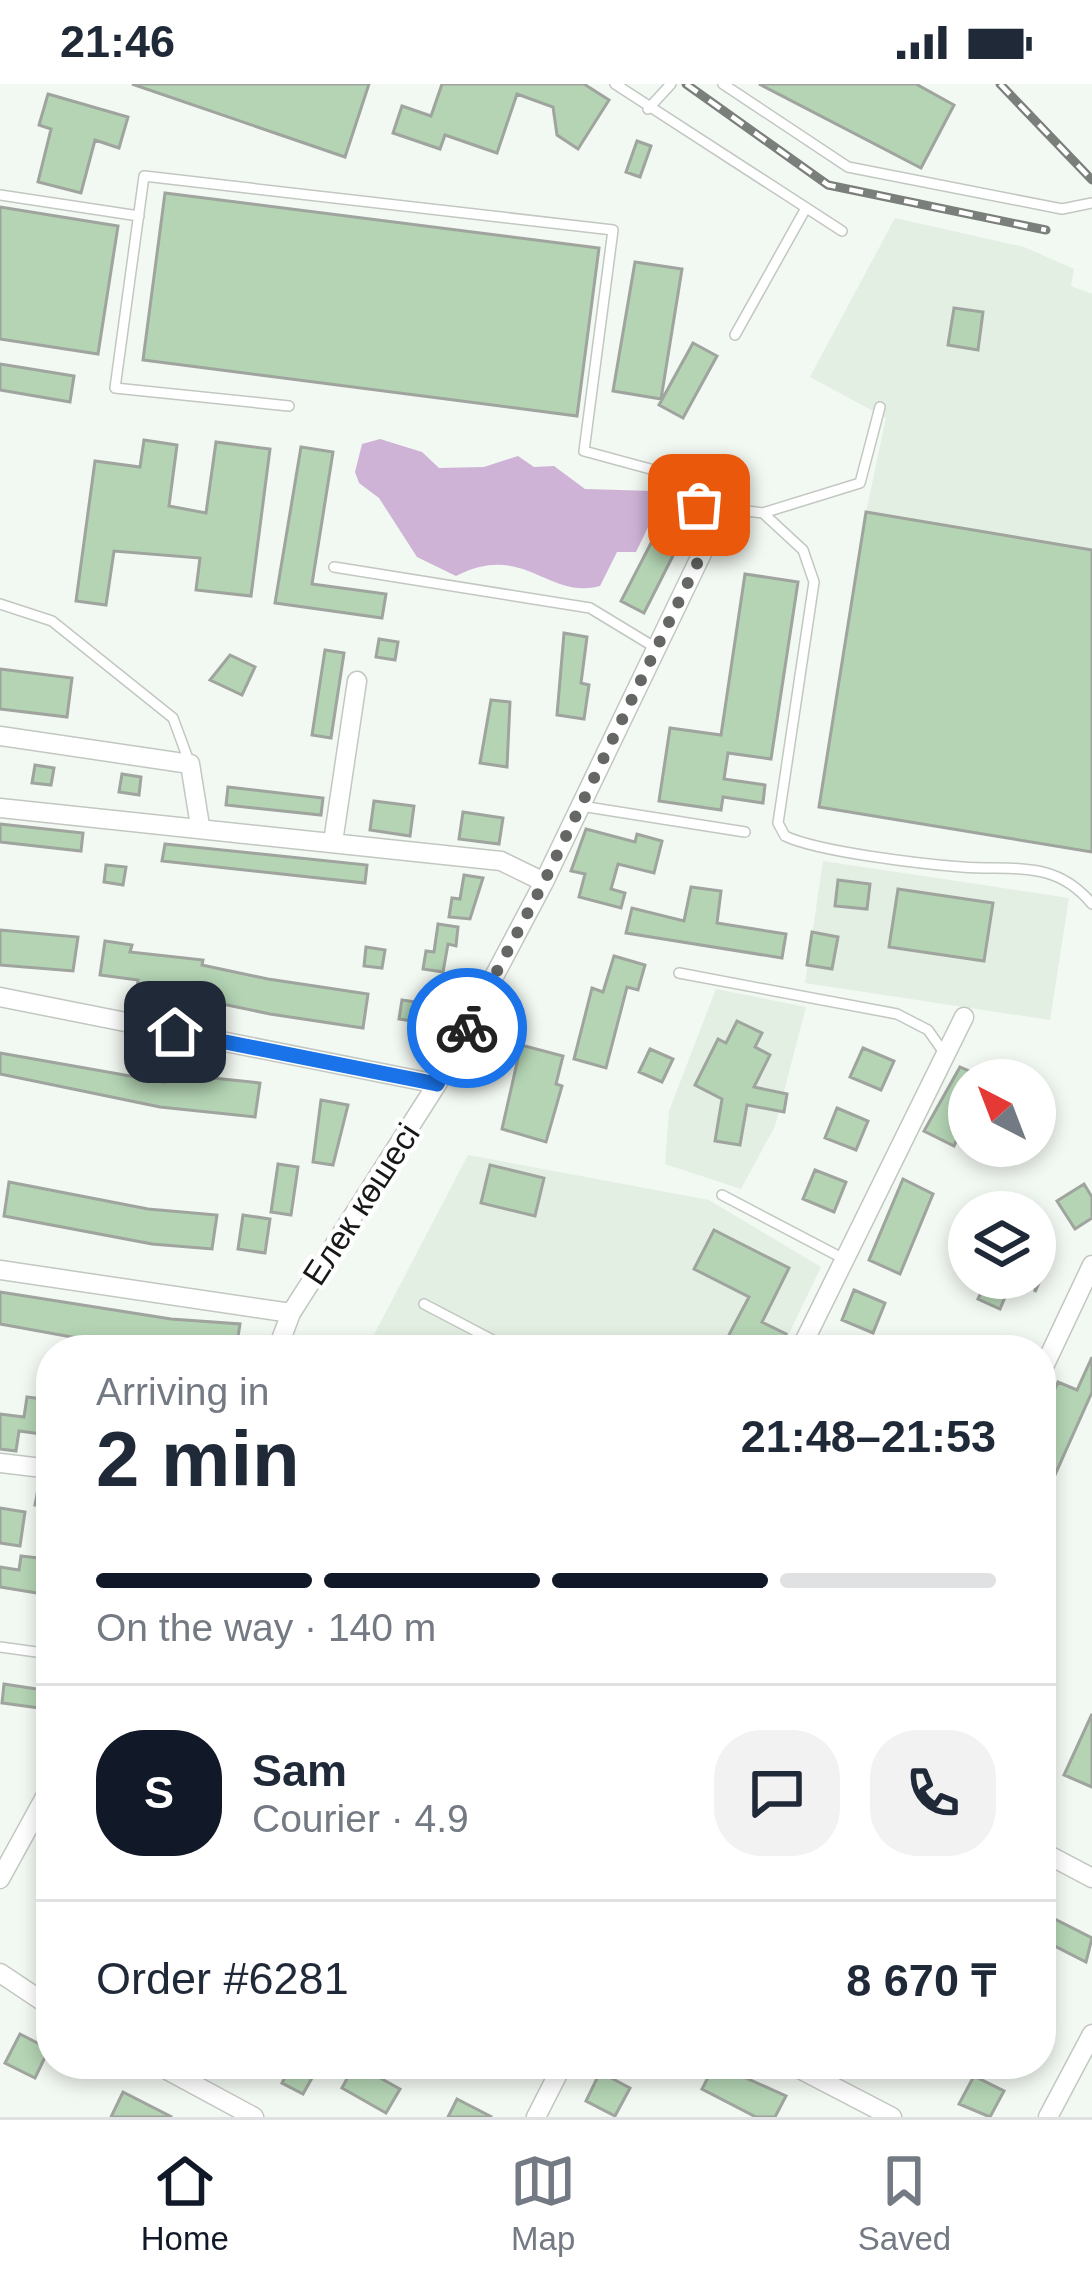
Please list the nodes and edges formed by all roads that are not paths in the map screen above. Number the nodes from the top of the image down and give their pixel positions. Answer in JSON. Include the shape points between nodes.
{"nodes":[{"id":1,"x":615,"y":84,"type":"edge"},
{"id":2,"x":671,"y":84,"type":"edge"},
{"id":3,"x":723,"y":84,"type":"edge"},
{"id":4,"x":648,"y":109,"type":"junction"},
{"id":5,"x":0,"y":195,"type":"edge"},
{"id":6,"x":1092,"y":203,"type":"edge"},
{"id":7,"x":806,"y":208,"type":"junction"},
{"id":8,"x":139,"y":216,"type":"junction"},
{"id":9,"x":842,"y":231,"type":"dead end"},
{"id":10,"x":734,"y":334,"type":"dead end"},
{"id":11,"x":289,"y":406,"type":"dead end"},
{"id":12,"x":880,"y":406,"type":"dead end"},
{"id":13,"x":699,"y":505,"type":"junction"},
{"id":14,"x":764,"y":513,"type":"junction"},
{"id":15,"x":706,"y":545,"type":"joint"},
{"id":16,"x":334,"y":567,"type":"dead end"},
{"id":17,"x":0,"y":604,"type":"edge"},
{"id":18,"x":656,"y":648,"type":"junction"},
{"id":19,"x":357,"y":681,"type":"dead end"},
{"id":20,"x":0,"y":736,"type":"edge"},
{"id":21,"x":190,"y":764,"type":"junction"},
{"id":22,"x":580,"y":806,"type":"junction"},
{"id":23,"x":0,"y":808,"type":"edge"},
{"id":24,"x":200,"y":826,"type":"junction"},
{"id":25,"x":745,"y":832,"type":"dead end"},
{"id":26,"x":333,"y":842,"type":"junction"},
{"id":27,"x":544,"y":882,"type":"junction"},
{"id":28,"x":1092,"y":904,"type":"edge"},
{"id":29,"x":679,"y":973,"type":"dead end"},
{"id":30,"x":0,"y":997,"type":"edge"},
{"id":31,"x":964,"y":1017,"type":"dead end"},
{"id":32,"x":945,"y":1054,"type":"junction"},
{"id":33,"x":437,"y":1084,"type":"junction"},
{"id":34,"x":722,"y":1195,"type":"dead end"},
{"id":35,"x":844,"y":1259,"type":"junction"},
{"id":36,"x":1092,"y":1265,"type":"edge"},
{"id":37,"x":0,"y":1270,"type":"edge"},
{"id":38,"x":424,"y":1304,"type":"dead end"},
{"id":39,"x":291,"y":1313,"type":"junction"},
{"id":40,"x":283,"y":1335,"type":"edge"},
{"id":41,"x":483,"y":1335,"type":"edge"},
{"id":42,"x":807,"y":1335,"type":"edge"},
{"id":43,"x":1056,"y":1341,"type":"edge"},
{"id":44,"x":0,"y":1463,"type":"edge"},
{"id":45,"x":36,"y":1467,"type":"edge"},
{"id":46,"x":0,"y":1648,"type":"edge"},
{"id":47,"x":36,"y":1652,"type":"edge"},
{"id":48,"x":36,"y":1813,"type":"edge"},
{"id":49,"x":1056,"y":1859,"type":"edge"},
{"id":50,"x":1092,"y":1878,"type":"edge"},
{"id":51,"x":0,"y":1879,"type":"edge"},
{"id":52,"x":0,"y":1973,"type":"edge"},
{"id":53,"x":36,"y":1997,"type":"edge"},
{"id":54,"x":1092,"y":2034,"type":"edge"},
{"id":55,"x":184,"y":2079,"type":"edge"},
{"id":56,"x":555,"y":2079,"type":"edge"},
{"id":57,"x":819,"y":2079,"type":"edge"},
{"id":58,"x":254,"y":2117,"type":"edge"},
{"id":59,"x":536,"y":2117,"type":"edge"},
{"id":60,"x":892,"y":2117,"type":"edge"},
{"id":61,"x":1048,"y":2117,"type":"edge"}],
"edges":[{"from":1,"to":4,"type":"lane"},
{"from":2,"to":4,"type":"lane"},
{"from":3,"to":6,"type":"lane","via":[[848,167],[1062,209]]},
{"from":4,"to":7,"type":"lane"},
{"from":5,"to":8,"type":"lane"},
{"from":7,"to":9,"type":"lane"},
{"from":7,"to":10,"type":"lane"},
{"from":8,"to":11,"type":"lane","via":[[115,388]]},
{"from":8,"to":13,"type":"lane","via":[[144,176],[613,230],[584,451],[665,473]]},
{"from":12,"to":14,"type":"lane","via":[[860,483]]},
{"from":13,"to":14,"type":"lane"},
{"from":13,"to":15,"type":"lane"},
{"from":14,"to":28,"type":"lane","via":[[803,550],[814,582],[778,823],[785,836],[958,867],[1031,867],[1063,877]]},
{"from":15,"to":18,"type":"street","name":"Елек көшесі"},
{"from":16,"to":18,"type":"lane","via":[[590,608]]},
{"from":17,"to":21,"type":"lane","via":[[52,621],[173,718]]},
{"from":18,"to":22,"type":"street","name":"Елек көшесі"},
{"from":19,"to":26,"type":"street"},
{"from":20,"to":21,"type":"street"},
{"from":21,"to":24,"type":"street"},
{"from":22,"to":25,"type":"lane"},
{"from":22,"to":27,"type":"street","name":"Елек көшесі"},
{"from":23,"to":24,"type":"street"},
{"from":24,"to":26,"type":"street"},
{"from":26,"to":27,"type":"street","via":[[501,861]]},
{"from":27,"to":33,"type":"street","name":"Елек көшесі"},
{"from":29,"to":32,"type":"lane","via":[[897,1014],[928,1030]]},
{"from":30,"to":33,"type":"street"},
{"from":31,"to":32,"type":"street"},
{"from":32,"to":35,"type":"street"},
{"from":33,"to":39,"type":"street","name":"Елек көшесі"},
{"from":34,"to":35,"type":"lane"},
{"from":35,"to":42,"type":"street"},
{"from":36,"to":43,"type":"street"},
{"from":37,"to":39,"type":"street"},
{"from":38,"to":41,"type":"lane"},
{"from":39,"to":40,"type":"street","name":"Елек көшесі"},
{"from":44,"to":45,"type":"street"},
{"from":46,"to":47,"type":"lane"},
{"from":48,"to":51,"type":"street"},
{"from":49,"to":50,"type":"street"},
{"from":52,"to":53,"type":"street"},
{"from":54,"to":61,"type":"street"},
{"from":55,"to":58,"type":"street"},
{"from":56,"to":59,"type":"street"},
{"from":57,"to":60,"type":"street"}]}
